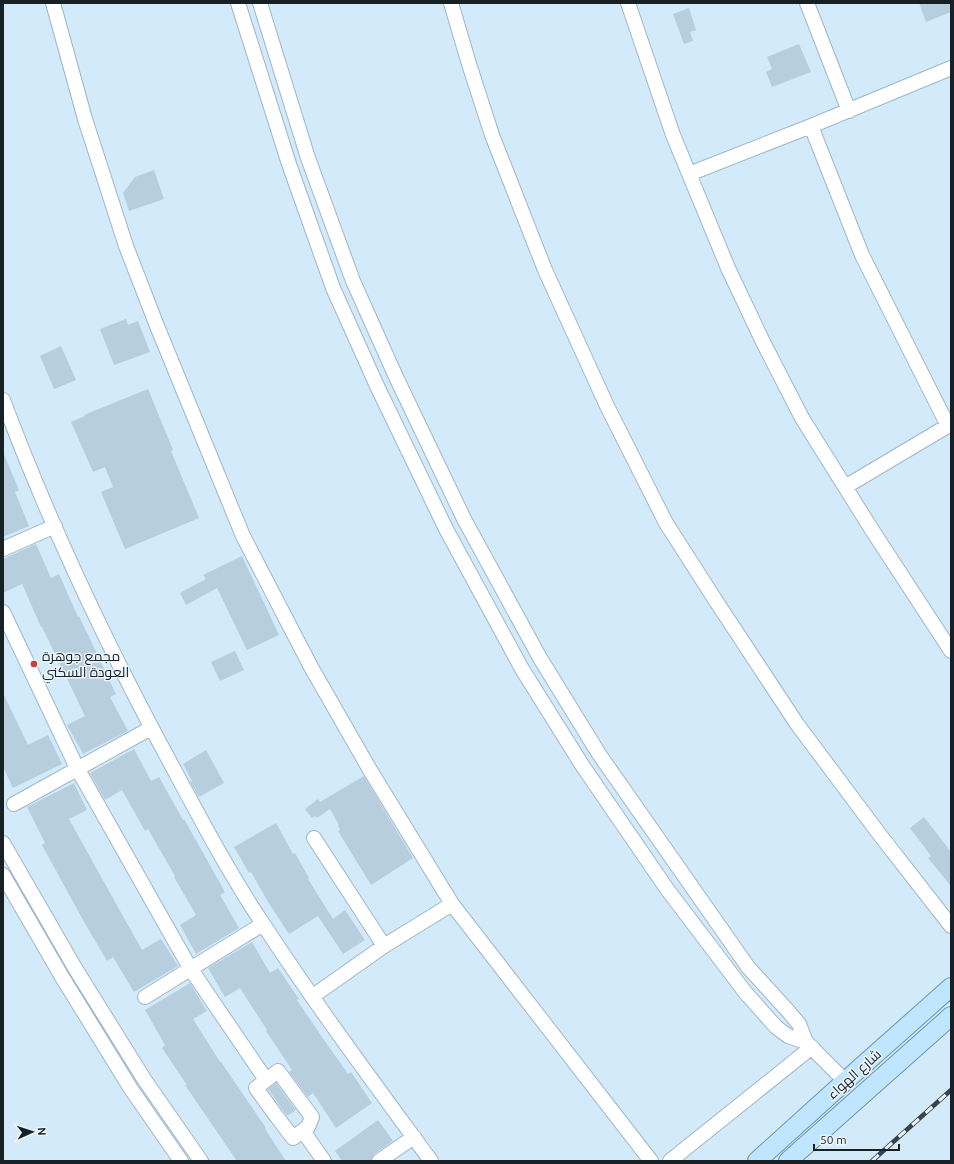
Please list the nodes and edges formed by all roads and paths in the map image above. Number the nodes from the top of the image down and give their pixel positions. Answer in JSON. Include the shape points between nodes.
{"nodes":[{"id":1,"x":52,"y":3,"type":"edge"},
{"id":2,"x":238,"y":3,"type":"edge"},
{"id":3,"x":260,"y":3,"type":"edge"},
{"id":4,"x":451,"y":3,"type":"edge"},
{"id":5,"x":628,"y":3,"type":"edge"},
{"id":6,"x":807,"y":3,"type":"edge"},
{"id":7,"x":951,"y":68,"type":"edge"},
{"id":8,"x":849,"y":111,"type":"junction"},
{"id":9,"x":811,"y":126,"type":"junction"},
{"id":10,"x":689,"y":174,"type":"junction"},
{"id":11,"x":3,"y":400,"type":"edge"},
{"id":12,"x":949,"y":425,"type":"edge"},
{"id":13,"x":845,"y":487,"type":"junction"},
{"id":14,"x":55,"y":526,"type":"junction"},
{"id":15,"x":3,"y":549,"type":"edge"},
{"id":16,"x":3,"y":612,"type":"edge"},
{"id":17,"x":951,"y":651,"type":"edge"},
{"id":18,"x":151,"y":728,"type":"junction"},
{"id":19,"x":77,"y":768,"type":"junction"},
{"id":20,"x":14,"y":804,"type":"dead end"},
{"id":21,"x":314,"y":838,"type":"dead end"},
{"id":22,"x":3,"y":843,"type":"edge"},
{"id":23,"x":3,"y":875,"type":"edge"},
{"id":24,"x":452,"y":904,"type":"junction"},
{"id":25,"x":263,"y":924,"type":"junction"},
{"id":26,"x":951,"y":926,"type":"edge"},
{"id":27,"x":384,"y":946,"type":"junction"},
{"id":28,"x":190,"y":968,"type":"junction"},
{"id":29,"x":951,"y":987,"type":"edge"},
{"id":30,"x":313,"y":996,"type":"junction"},
{"id":31,"x":145,"y":997,"type":"dead end"},
{"id":32,"x":951,"y":1016,"type":"edge"},
{"id":33,"x":809,"y":1044,"type":"junction"},
{"id":34,"x":266,"y":1080,"type":"junction"},
{"id":35,"x":845,"y":1081,"type":"junction"},
{"id":36,"x":303,"y":1131,"type":"junction"},
{"id":37,"x":414,"y":1137,"type":"junction"},
{"id":38,"x":181,"y":1161,"type":"edge"},
{"id":39,"x":201,"y":1161,"type":"edge"},
{"id":40,"x":324,"y":1161,"type":"edge"},
{"id":41,"x":379,"y":1161,"type":"edge"},
{"id":42,"x":431,"y":1161,"type":"edge"},
{"id":43,"x":651,"y":1161,"type":"edge"},
{"id":44,"x":670,"y":1161,"type":"edge"},
{"id":45,"x":757,"y":1161,"type":"edge"},
{"id":46,"x":788,"y":1161,"type":"edge"}],
"edges":[{"from":1,"to":24,"type":"street","via":[[85,120],[126,246],[243,536],[370,770]]},
{"from":2,"to":33,"type":"street","via":[[289,164],[334,288],[377,386],[446,529],[514,655],[582,765],[676,901],[745,992],[776,1027],[788,1036]]},
{"from":3,"to":33,"type":"street","via":[[308,158],[353,281],[464,519],[540,658],[599,754],[748,967],[799,1024]]},
{"from":4,"to":26,"type":"street","via":[[492,135],[545,270],[607,406],[666,523],[797,724]]},
{"from":5,"to":10,"type":"street","via":[[673,136]]},
{"from":6,"to":8,"type":"street"},
{"from":7,"to":8,"type":"street"},
{"from":8,"to":9,"type":"street"},
{"from":9,"to":10,"type":"street"},
{"from":9,"to":12,"type":"street","via":[[862,256]]},
{"from":10,"to":13,"type":"street","via":[[728,268],[763,342],[802,418]]},
{"from":11,"to":14,"type":"street"},
{"from":12,"to":13,"type":"street"},
{"from":13,"to":17,"type":"street"},
{"from":14,"to":15,"type":"street"},
{"from":14,"to":18,"type":"street","via":[[93,612]]},
{"from":16,"to":19,"type":"street"},
{"from":18,"to":19,"type":"street"},
{"from":18,"to":25,"type":"street","via":[[193,807]]},
{"from":19,"to":20,"type":"street"},
{"from":19,"to":28,"type":"street"},
{"from":21,"to":27,"type":"street"},
{"from":22,"to":39,"type":"street","via":[[140,1073]]},
{"from":23,"to":38,"type":"street","via":[[127,1082]]},
{"from":24,"to":27,"type":"street"},
{"from":24,"to":43,"type":"street"},
{"from":25,"to":28,"type":"street"},
{"from":25,"to":30,"type":"street"},
{"from":27,"to":30,"type":"street"},
{"from":28,"to":31,"type":"street"},
{"from":28,"to":34,"type":"street"},
{"from":29,"to":35,"type":"main road","name":"شارع الهواء"},
{"from":30,"to":37,"type":"street"},
{"from":32,"to":46,"type":"main road","name":"شارع الهواء"},
{"from":33,"to":35,"type":"street"},
{"from":33,"to":44,"type":"street"},
{"from":34,"to":36,"type":"street","via":[[256,1088],[277,1117],[293,1138]]},
{"from":34,"to":36,"type":"street","via":[[278,1071],[312,1117],[309,1126]]},
{"from":35,"to":45,"type":"main road","name":"شارع الهواء"},
{"from":36,"to":40,"type":"street"},
{"from":37,"to":41,"type":"street"},
{"from":37,"to":42,"type":"street"}]}
